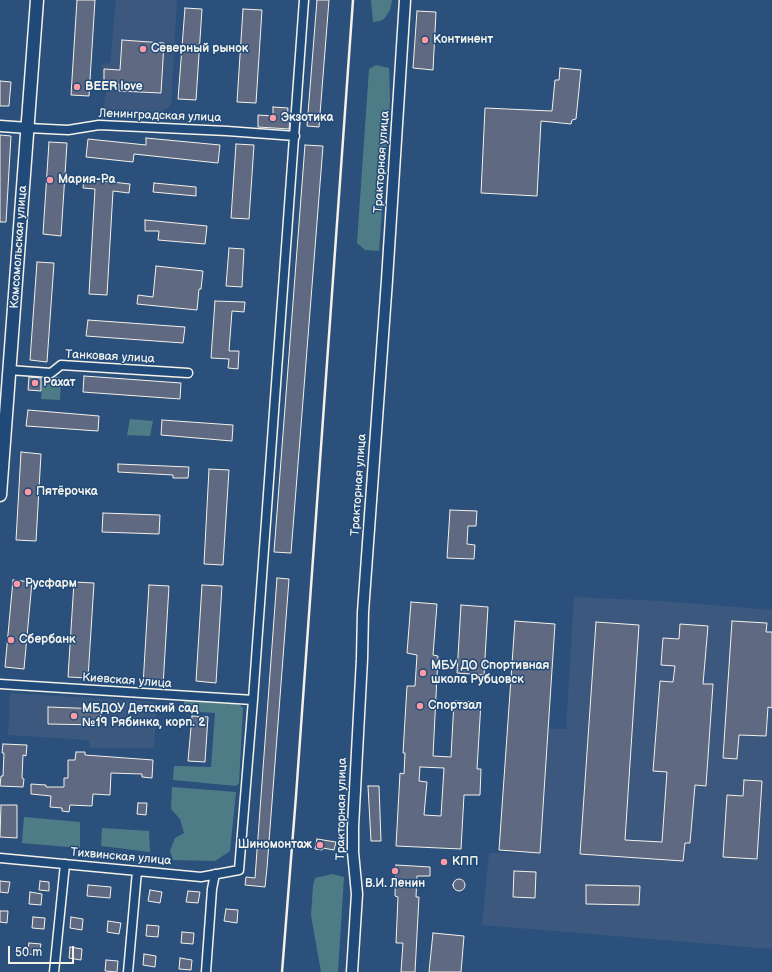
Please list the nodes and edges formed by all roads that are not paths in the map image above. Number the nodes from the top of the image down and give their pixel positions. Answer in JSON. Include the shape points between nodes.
{"nodes":[{"id":1,"x":37,"y":0,"type":"edge"},
{"id":2,"x":304,"y":0,"type":"edge"},
{"id":3,"x":405,"y":0,"type":"edge"},
{"id":4,"x":0,"y":126,"type":"edge"},
{"id":5,"x":28,"y":128,"type":"junction"},
{"id":6,"x":295,"y":136,"type":"junction"},
{"id":7,"x":9,"y":370,"type":"junction"},
{"id":8,"x":188,"y":374,"type":"dead end"},
{"id":9,"x":0,"y":495,"type":"edge"},
{"id":10,"x":0,"y":684,"type":"edge"},
{"id":11,"x":253,"y":700,"type":"junction"},
{"id":12,"x":0,"y":858,"type":"edge"},
{"id":13,"x":65,"y":864,"type":"junction"},
{"id":14,"x":137,"y":871,"type":"junction"},
{"id":15,"x":215,"y":874,"type":"junction"},
{"id":16,"x":54,"y":972,"type":"edge"},
{"id":17,"x":128,"y":972,"type":"edge"},
{"id":18,"x":206,"y":972,"type":"edge"},
{"id":19,"x":352,"y":972,"type":"edge"}],
"edges":[{"from":1,"to":5,"type":"main road","name":"Комсомольская улица"},
{"from":2,"to":6,"type":"street"},
{"from":3,"to":19,"type":"street","name":"Тракторная улица","via":[[363,612],[353,827],[357,894]]},
{"from":4,"to":5,"type":"street","name":"Ленинградская улица"},
{"from":5,"to":6,"type":"street","name":"Ленинградская улица","via":[[68,130],[99,125]]},
{"from":5,"to":7,"type":"main road","name":"Комсомольская улица"},
{"from":6,"to":11,"type":"street"},
{"from":7,"to":8,"type":"street","name":"Танковая улица","via":[[51,373],[61,365]]},
{"from":7,"to":9,"type":"main road","name":"Комсомольская улица"},
{"from":10,"to":11,"type":"street","name":"Киевская улица"},
{"from":11,"to":15,"type":"street","name":"Тихвинская улица","via":[[239,870]]},
{"from":12,"to":13,"type":"street","name":"Тихвинская улица"},
{"from":13,"to":14,"type":"street","name":"Тихвинская улица"},
{"from":13,"to":16,"type":"street"},
{"from":14,"to":15,"type":"street","name":"Тихвинская улица","via":[[201,877]]},
{"from":14,"to":17,"type":"street"},
{"from":15,"to":18,"type":"street"}]}
